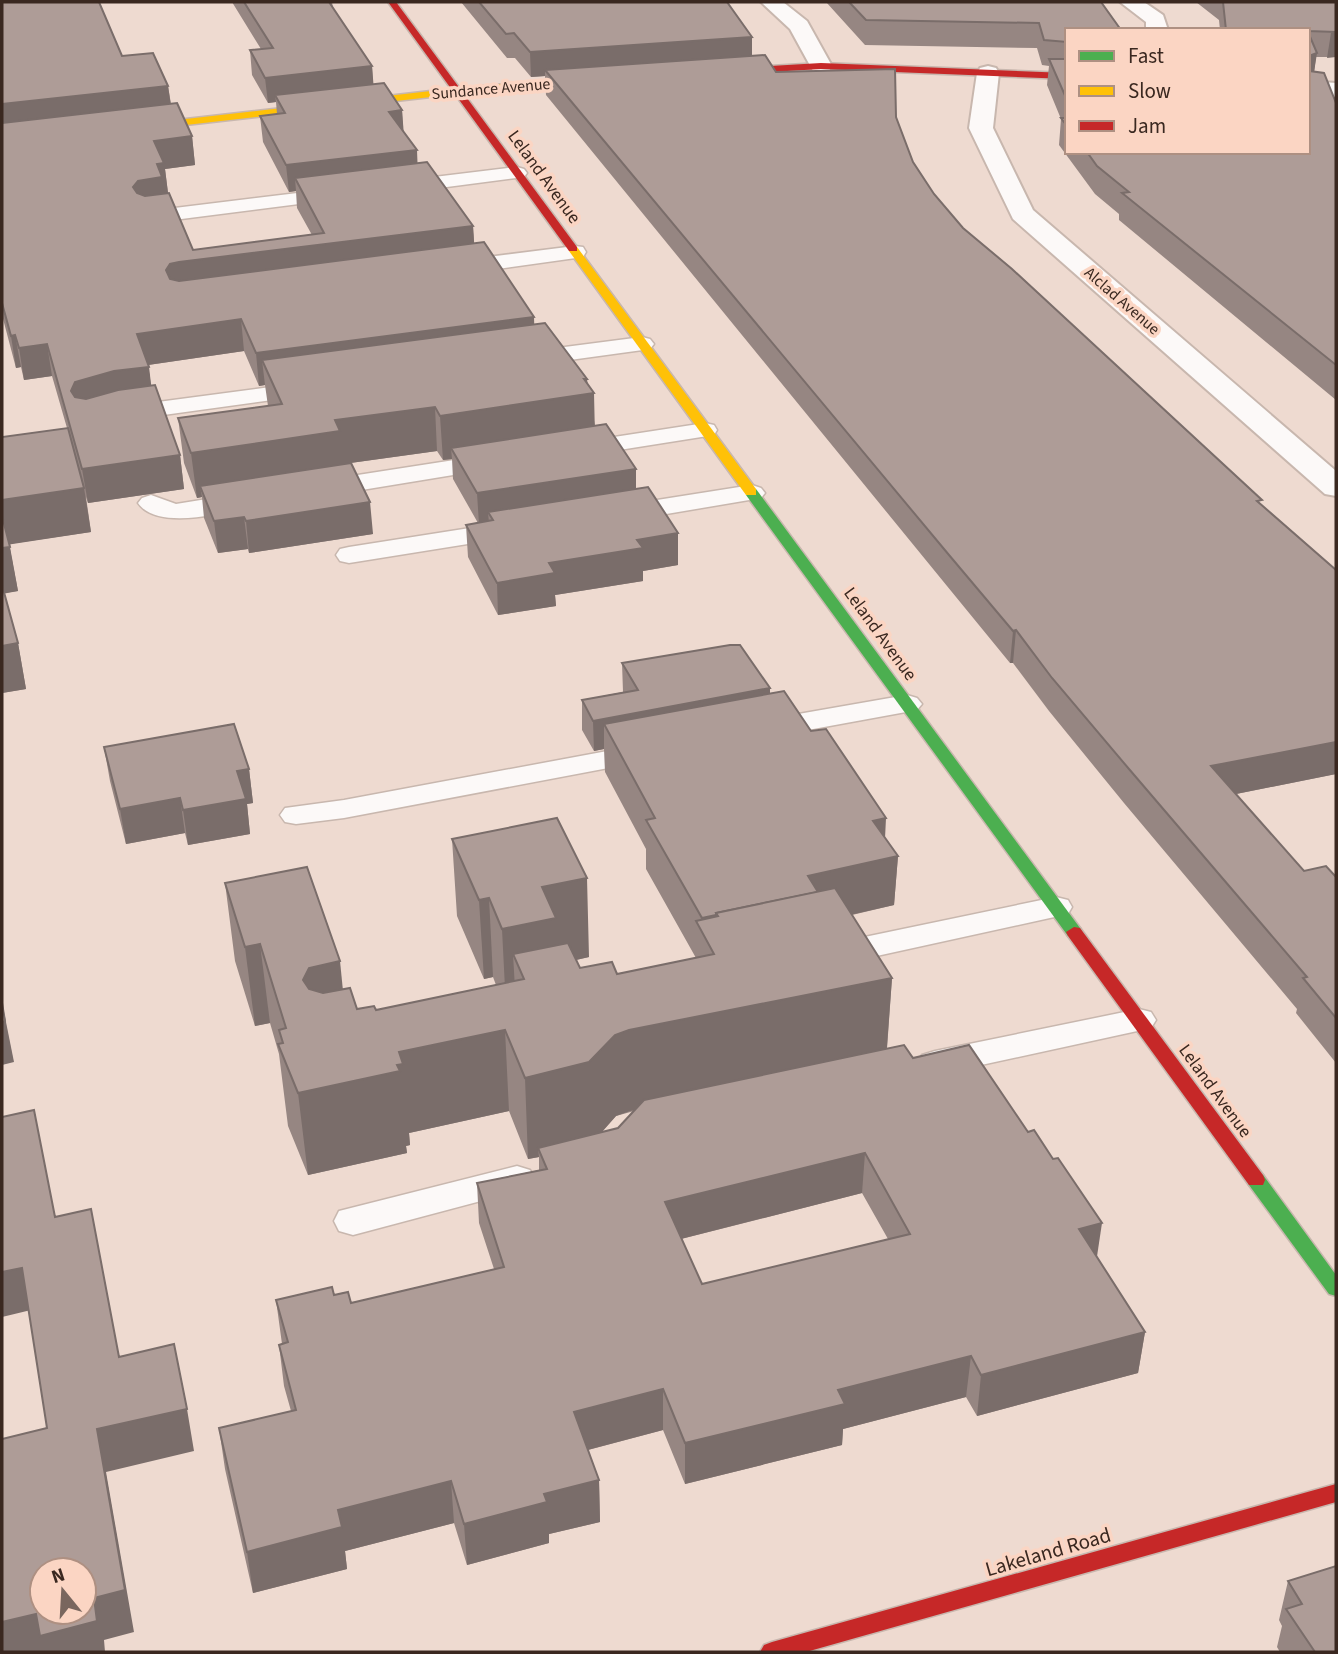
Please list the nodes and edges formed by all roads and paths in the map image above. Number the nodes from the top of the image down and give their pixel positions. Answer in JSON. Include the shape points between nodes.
{"nodes":[{"id":1,"x":391,"y":2,"type":"edge"},
{"id":2,"x":771,"y":2,"type":"edge"},
{"id":3,"x":1130,"y":2,"type":"edge"},
{"id":4,"x":1157,"y":28,"type":"edge"},
{"id":5,"x":821,"y":66,"type":"junction"},
{"id":6,"x":698,"y":73,"type":"edge"},
{"id":7,"x":988,"y":73,"type":"junction"},
{"id":8,"x":1065,"y":76,"type":"edge"},
{"id":9,"x":617,"y":79,"type":"edge"},
{"id":10,"x":1310,"y":88,"type":"edge"},
{"id":11,"x":1336,"y":90,"type":"edge"},
{"id":12,"x":457,"y":92,"type":"junction"},
{"id":13,"x":112,"y":130,"type":"edge"},
{"id":14,"x":517,"y":173,"type":"junction"},
{"id":15,"x":383,"y":189,"type":"edge"},
{"id":16,"x":355,"y":192,"type":"edge"},
{"id":17,"x":150,"y":217,"type":"edge"},
{"id":18,"x":575,"y":252,"type":"junction"},
{"id":19,"x":437,"y":271,"type":"edge"},
{"id":20,"x":642,"y":344,"type":"junction"},
{"id":21,"x":497,"y":363,"type":"edge"},
{"id":22,"x":324,"y":386,"type":"edge"},
{"id":23,"x":99,"y":420,"type":"edge"},
{"id":24,"x":705,"y":430,"type":"junction"},
{"id":25,"x":556,"y":453,"type":"edge"},
{"id":26,"x":515,"y":459,"type":"edge"},
{"id":27,"x":1336,"y":487,"type":"edge"},
{"id":28,"x":297,"y":493,"type":"edge"},
{"id":29,"x":752,"y":493,"type":"junction"},
{"id":30,"x":269,"y":497,"type":"edge"},
{"id":31,"x":152,"y":503,"type":"dead end"},
{"id":32,"x":596,"y":517,"type":"edge"},
{"id":33,"x":529,"y":527,"type":"edge"},
{"id":34,"x":349,"y":555,"type":"dead end"},
{"id":35,"x":907,"y":704,"type":"junction"},
{"id":36,"x":737,"y":734,"type":"edge"},
{"id":37,"x":673,"y":747,"type":"edge"},
{"id":38,"x":296,"y":815,"type":"dead end"},
{"id":39,"x":1056,"y":907,"type":"junction"},
{"id":40,"x":804,"y":960,"type":"edge"},
{"id":41,"x":1139,"y":1020,"type":"junction"},
{"id":42,"x":899,"y":1071,"type":"edge"},
{"id":43,"x":552,"y":1170,"type":"edge"},
{"id":44,"x":353,"y":1221,"type":"dead end"},
{"id":45,"x":1336,"y":1289,"type":"edge"},
{"id":46,"x":1336,"y":1493,"type":"edge"},
{"id":47,"x":772,"y":1652,"type":"edge"}],
"edges":[{"from":1,"to":12,"type":"street","name":"Leland Avenue"},
{"from":2,"to":5,"type":"street","via":[[799,26]]},
{"from":3,"to":4,"type":"street","via":[[1156,19]]},
{"from":5,"to":6,"type":"street"},
{"from":5,"to":7,"type":"street"},
{"from":7,"to":8,"type":"street"},
{"from":7,"to":27,"type":"street","name":"Alclad Avenue","via":[[981,128],[1022,214]]},
{"from":9,"to":12,"type":"street","name":"Sundance Avenue"},
{"from":10,"to":11,"type":"street"},
{"from":12,"to":13,"type":"street","name":"Sundance Avenue"},
{"from":12,"to":14,"type":"street","name":"Leland Avenue"},
{"from":14,"to":15,"type":"lane"},
{"from":14,"to":18,"type":"street","name":"Leland Avenue"},
{"from":16,"to":17,"type":"lane"},
{"from":18,"to":19,"type":"lane"},
{"from":18,"to":20,"type":"street","name":"Leland Avenue"},
{"from":20,"to":21,"type":"lane"},
{"from":20,"to":24,"type":"street","name":"Leland Avenue"},
{"from":22,"to":23,"type":"lane"},
{"from":24,"to":25,"type":"lane"},
{"from":24,"to":29,"type":"street","name":"Leland Avenue"},
{"from":26,"to":28,"type":"lane"},
{"from":29,"to":32,"type":"lane"},
{"from":29,"to":35,"type":"street","name":"Leland Avenue"},
{"from":30,"to":31,"type":"lane","via":[[173,512]]},
{"from":33,"to":34,"type":"lane"},
{"from":35,"to":36,"type":"lane"},
{"from":35,"to":39,"type":"street","name":"Leland Avenue"},
{"from":37,"to":38,"type":"lane"},
{"from":39,"to":40,"type":"lane"},
{"from":39,"to":41,"type":"street","name":"Leland Avenue"},
{"from":41,"to":42,"type":"lane"},
{"from":41,"to":45,"type":"street","name":"Leland Avenue"},
{"from":43,"to":44,"type":"lane"},
{"from":46,"to":47,"type":"street","name":"Lakeland Road"}]}
